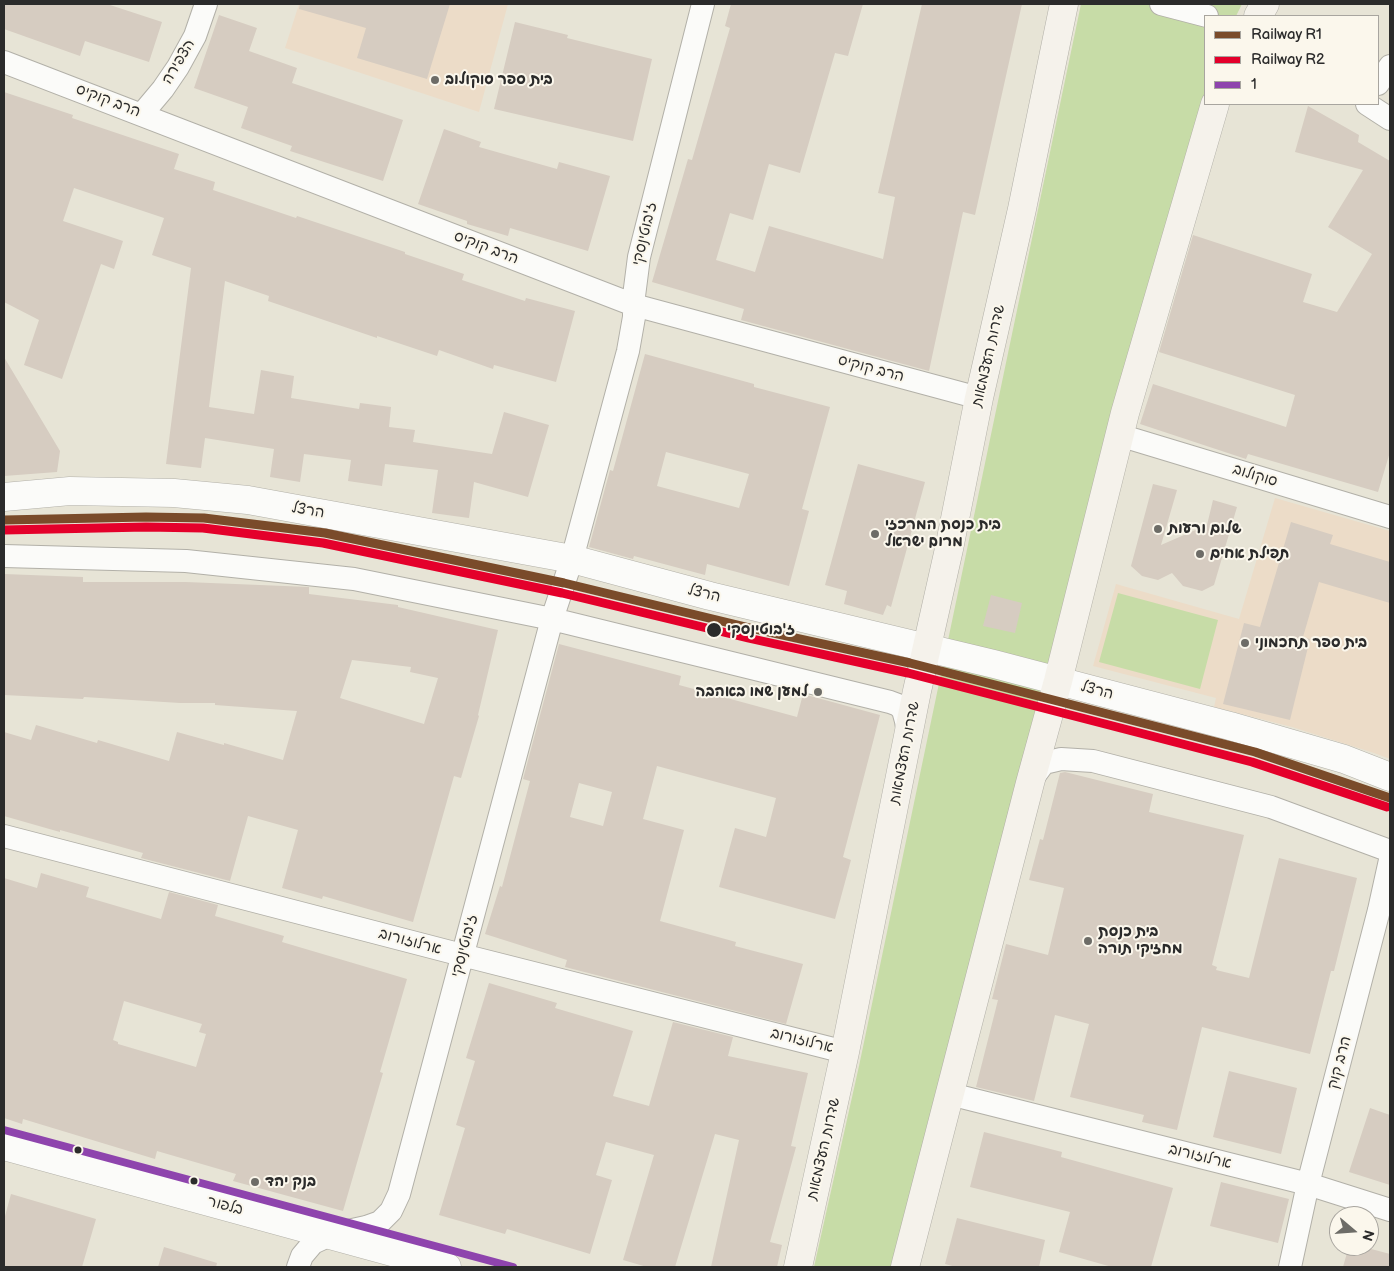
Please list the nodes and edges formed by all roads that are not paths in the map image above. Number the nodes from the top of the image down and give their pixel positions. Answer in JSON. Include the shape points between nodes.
{"nodes":[{"id":1,"x":206,"y":4,"type":"edge"},
{"id":2,"x":703,"y":4,"type":"edge"},
{"id":3,"x":1064,"y":4,"type":"edge"},
{"id":4,"x":1162,"y":4,"type":"edge"},
{"id":5,"x":1265,"y":4,"type":"edge"},
{"id":6,"x":1204,"y":15,"type":"edge"},
{"id":7,"x":1259,"y":15,"type":"edge"},
{"id":8,"x":4,"y":62,"type":"edge"},
{"id":9,"x":1390,"y":66,"type":"edge"},
{"id":10,"x":1379,"y":82,"type":"edge"},
{"id":11,"x":1215,"y":105,"type":"edge"},
{"id":12,"x":1369,"y":105,"type":"edge"},
{"id":13,"x":142,"y":114,"type":"junction"},
{"id":14,"x":1390,"y":119,"type":"edge"},
{"id":15,"x":634,"y":305,"type":"junction"},
{"id":16,"x":979,"y":398,"type":"junction"},
{"id":17,"x":1119,"y":435,"type":"junction"},
{"id":18,"x":4,"y":497,"type":"edge"},
{"id":19,"x":1390,"y":517,"type":"edge"},
{"id":20,"x":4,"y":556,"type":"edge"},
{"id":21,"x":572,"y":559,"type":"junction"},
{"id":22,"x":552,"y":619,"type":"junction"},
{"id":23,"x":926,"y":648,"type":"junction"},
{"id":24,"x":1058,"y":680,"type":"junction"},
{"id":25,"x":908,"y":736,"type":"junction"},
{"id":26,"x":1390,"y":778,"type":"edge"},
{"id":27,"x":1030,"y":783,"type":"junction"},
{"id":28,"x":4,"y":836,"type":"edge"},
{"id":29,"x":1390,"y":851,"type":"edge"},
{"id":30,"x":1390,"y":860,"type":"edge"},
{"id":31,"x":1385,"y":904,"type":"edge"},
{"id":32,"x":462,"y":955,"type":"junction"},
{"id":33,"x":845,"y":1052,"type":"junction"},
{"id":34,"x":950,"y":1094,"type":"junction"},
{"id":35,"x":4,"y":1146,"type":"edge"},
{"id":36,"x":1308,"y":1184,"type":"junction"},
{"id":37,"x":1390,"y":1210,"type":"edge"},
{"id":38,"x":330,"y":1235,"type":"junction"},
{"id":39,"x":298,"y":1267,"type":"edge"},
{"id":40,"x":447,"y":1267,"type":"edge"},
{"id":41,"x":798,"y":1267,"type":"edge"},
{"id":42,"x":905,"y":1267,"type":"edge"},
{"id":43,"x":1290,"y":1267,"type":"edge"}],
"edges":[{"from":1,"to":13,"type":"street","name":"הצפירה","via":[[195,36],[178,67]]},
{"from":2,"to":15,"type":"street","name":"ז'בוטינסקי","via":[[639,257]]},
{"from":3,"to":16,"type":"main road","name":"שדרות העצמאות"},
{"from":4,"to":6,"type":"street"},
{"from":5,"to":7,"type":"main road"},
{"from":8,"to":13,"type":"street","name":"הרב קוקיס"},
{"from":9,"to":10,"type":"street"},
{"from":11,"to":17,"type":"main road"},
{"from":12,"to":14,"type":"street"},
{"from":13,"to":15,"type":"street","name":"הרב קוקיס"},
{"from":15,"to":16,"type":"street","name":"הרב קוקיס"},
{"from":15,"to":21,"type":"street","name":"ז'בוטינסקי","via":[[628,351]]},
{"from":16,"to":23,"type":"main road","name":"שדרות העצמאות"},
{"from":17,"to":19,"type":"street","name":"סוקולוב"},
{"from":17,"to":24,"type":"main road"},
{"from":18,"to":21,"type":"street","name":"הרצל","via":[[80,491],[174,493],[248,500]]},
{"from":20,"to":22,"type":"street","via":[[186,561],[354,579]]},
{"from":21,"to":22,"type":"street","name":"ז'בוטינסקי"},
{"from":21,"to":23,"type":"street","name":"הרצל"},
{"from":22,"to":25,"type":"street","via":[[890,702],[903,710]]},
{"from":22,"to":32,"type":"street","name":"ז'בוטינסקי"},
{"from":23,"to":24,"type":"street","name":"הרצל"},
{"from":23,"to":25,"type":"main road","name":"שדרות העצמאות"},
{"from":24,"to":26,"type":"street","name":"הרצל","via":[[1239,728],[1344,759]]},
{"from":24,"to":27,"type":"main road"},
{"from":25,"to":33,"type":"main road","name":"שדרות העצמאות"},
{"from":27,"to":29,"type":"street","via":[[1044,763],[1061,759],[1093,761],[1271,807]]},
{"from":27,"to":34,"type":"main road"},
{"from":28,"to":32,"type":"street","name":"ארלוזורוב"},
{"from":30,"to":31,"type":"street","name":"הרב קוק"},
{"from":31,"to":36,"type":"street","name":"הרב קוק"},
{"from":32,"to":33,"type":"street","name":"ארלוזורוב"},
{"from":32,"to":38,"type":"street","name":"ז'בוטינסקי","via":[[399,1194],[391,1212],[380,1222]]},
{"from":33,"to":41,"type":"main road","name":"שדרות העצמאות"},
{"from":34,"to":36,"type":"street","name":"ארלוזורוב"},
{"from":34,"to":42,"type":"main road"},
{"from":35,"to":38,"type":"street","name":"בלפור"},
{"from":36,"to":37,"type":"street","name":"ארלוזורוב"},
{"from":36,"to":43,"type":"street","name":"הרב קוק"},
{"from":38,"to":39,"type":"street","name":"ז'בוטינסקי","via":[[307,1248]]},
{"from":38,"to":40,"type":"street","name":"בלפור"}]}
